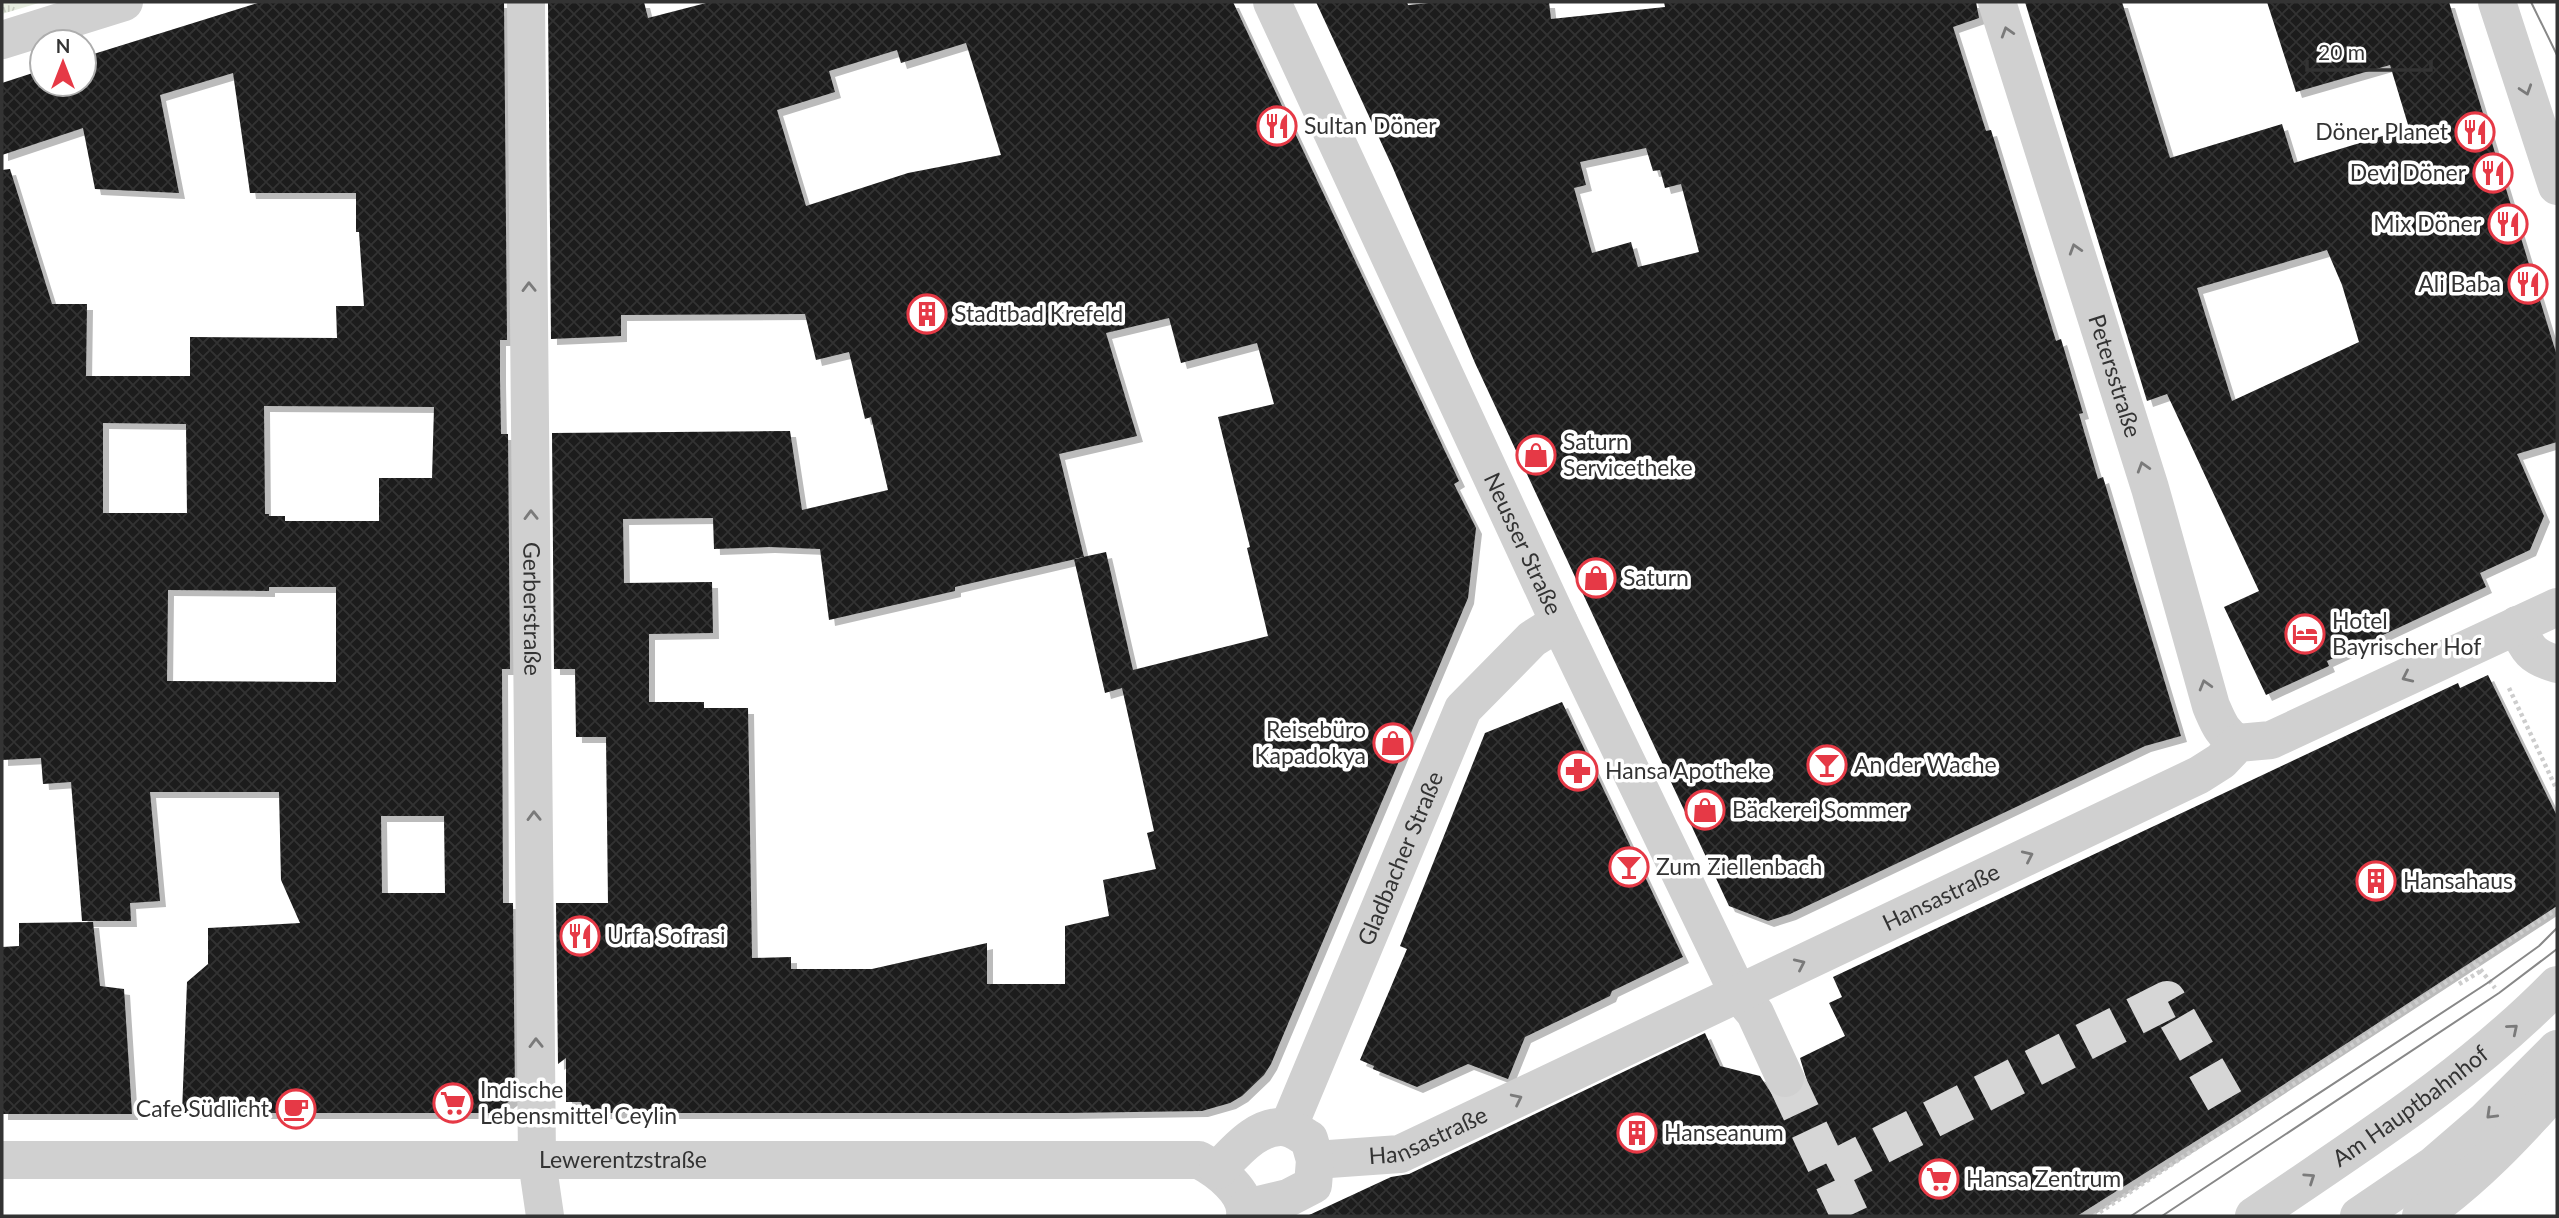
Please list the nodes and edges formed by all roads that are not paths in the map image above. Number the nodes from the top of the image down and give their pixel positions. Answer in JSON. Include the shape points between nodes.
{"nodes":[{"id":1,"x":124,"y":2,"type":"edge"},
{"id":2,"x":526,"y":2,"type":"edge"},
{"id":3,"x":1272,"y":2,"type":"edge"},
{"id":4,"x":1997,"y":2,"type":"edge"},
{"id":5,"x":2497,"y":2,"type":"edge"},
{"id":6,"x":2,"y":40,"type":"edge"},
{"id":7,"x":2557,"y":186,"type":"edge"},
{"id":8,"x":2557,"y":607,"type":"edge"},
{"id":9,"x":1559,"y":622,"type":"junction"},
{"id":10,"x":2501,"y":633,"type":"junction"},
{"id":11,"x":2557,"y":664,"type":"edge"},
{"id":12,"x":2238,"y":743,"type":"junction"},
{"id":13,"x":2557,"y":985,"type":"edge"},
{"id":14,"x":1738,"y":993,"type":"junction"},
{"id":15,"x":2557,"y":1049,"type":"edge"},
{"id":16,"x":1785,"y":1078,"type":"tunnel mouth"},
{"id":17,"x":2557,"y":1088,"type":"edge"},
{"id":18,"x":1288,"y":1128,"type":"junction"},
{"id":19,"x":2,"y":1160,"type":"edge"},
{"id":20,"x":1315,"y":1160,"type":"junction"},
{"id":21,"x":537,"y":1161,"type":"junction"},
{"id":22,"x":1236,"y":1195,"type":"edge"},
{"id":23,"x":545,"y":1216,"type":"edge"},
{"id":24,"x":2254,"y":1216,"type":"edge"},
{"id":25,"x":2360,"y":1216,"type":"edge"},
{"id":26,"x":2421,"y":1216,"type":"edge"}],
"edges":[{"from":1,"to":6,"type":"street"},
{"from":21,"to":2,"type":"street","name":"Gerberstraße","one_way":true},
{"from":3,"to":9,"type":"street","name":"Neusser Straße"},
{"from":12,"to":4,"type":"street","name":"Petersstraße","one_way":true,"via":[[2220,727],[2211,706],[2150,488]]},
{"from":5,"to":7,"type":"street","one_way":true},
{"from":8,"to":10,"type":"street"},
{"from":9,"to":14,"type":"street","name":"Neusser Straße"},
{"from":9,"to":18,"type":"street","name":"Gladbacher Straße","via":[[1532,639],[1463,709]]},
{"from":10,"to":11,"type":"street","via":[[2524,643],[2537,658]]},
{"from":10,"to":12,"type":"street","one_way":true,"via":[[2270,740]]},
{"from":14,"to":12,"type":"street","name":"Hansastraße","one_way":true,"via":[[2199,775]]},
{"from":24,"to":13,"type":"street","name":"Am Hauptbahnhof","one_way":true,"via":[[2435,1093],[2522,1021]]},
{"from":14,"to":16,"type":"street","name":"Neusser Straße","via":[[1755,1013]]},
{"from":20,"to":14,"type":"street","name":"Hansastraße","one_way":true,"via":[[1400,1154]]},
{"from":15,"to":25,"type":"street","one_way":true,"via":[[2434,1166]]},
{"from":17,"to":26,"type":"street","via":[[2507,1145]]},
{"from":18,"to":20,"type":"street","via":[[1309,1139]]},
{"from":18,"to":22,"type":"street","via":[[1265,1130],[1240,1146]]},
{"from":19,"to":21,"type":"street","name":"Lewerentzstraße"},
{"from":20,"to":22,"type":"street","via":[[1313,1185],[1289,1198]]},
{"from":21,"to":22,"type":"street","name":"Lewerentzstraße","via":[[1199,1160]]},
{"from":21,"to":23,"type":"street","name":"Gerberstraße"}]}
